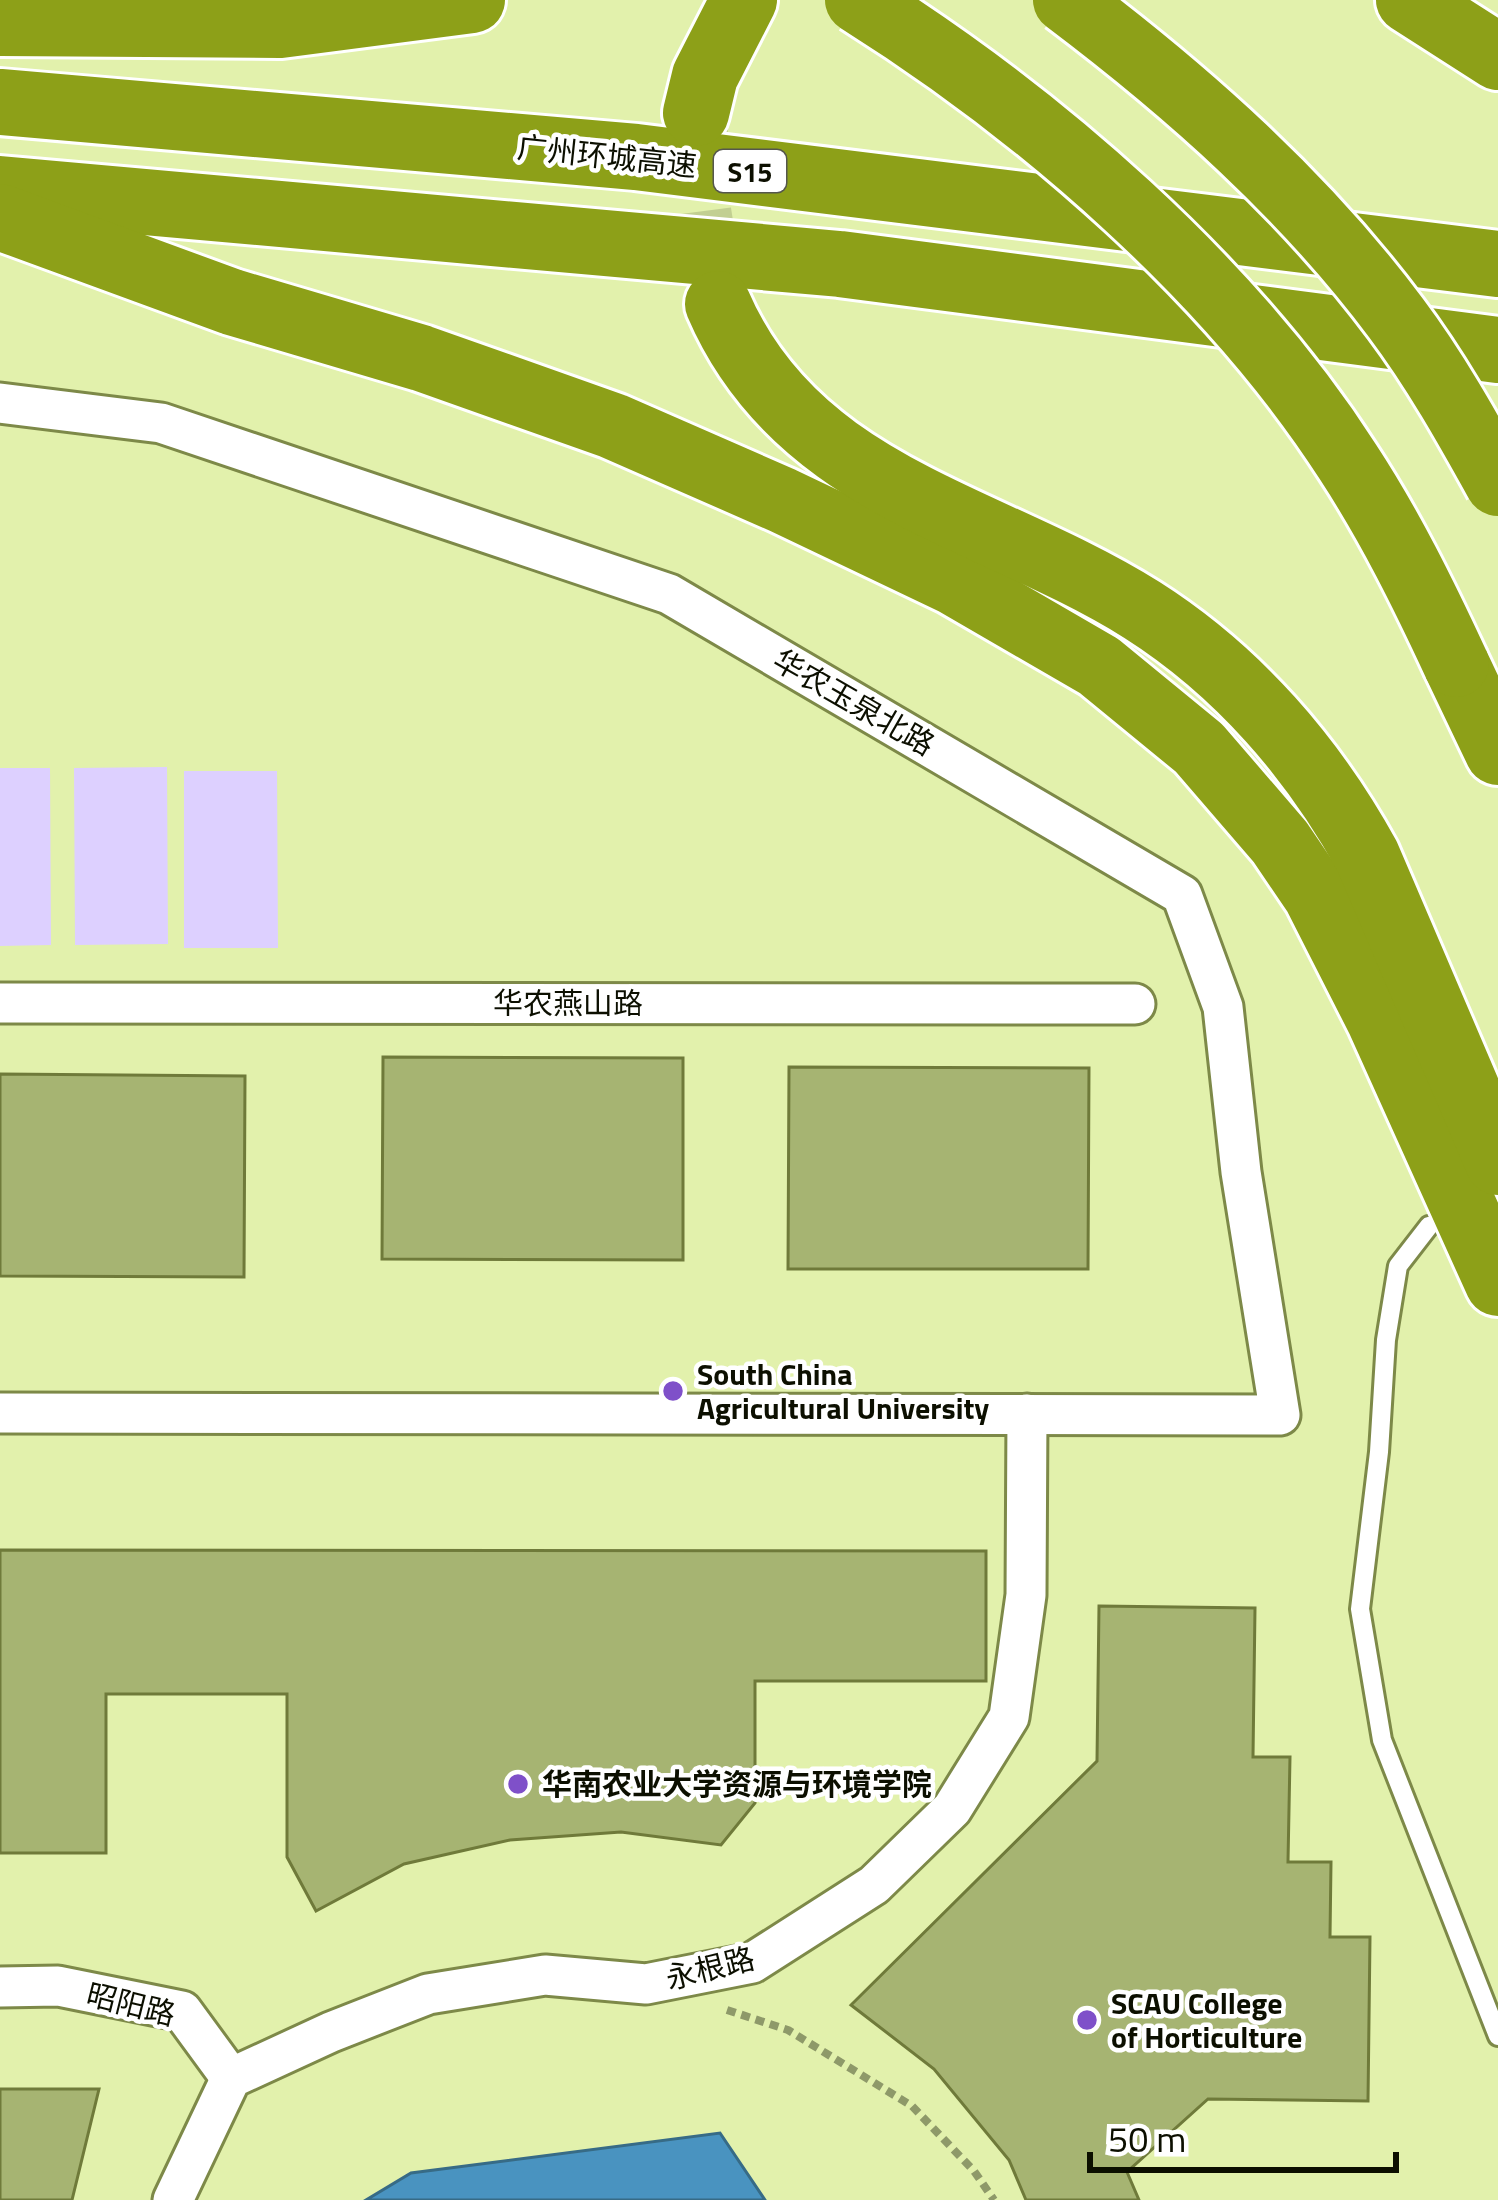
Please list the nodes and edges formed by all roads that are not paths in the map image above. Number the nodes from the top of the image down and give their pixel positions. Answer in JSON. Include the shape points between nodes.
{"nodes":[{"id":1,"x":472,"y":0,"type":"edge"},
{"id":2,"x":744,"y":0,"type":"edge"},
{"id":3,"x":858,"y":0,"type":"edge"},
{"id":4,"x":1066,"y":0,"type":"edge"},
{"id":5,"x":1409,"y":0,"type":"edge"},
{"id":6,"x":0,"y":23,"type":"edge"},
{"id":7,"x":1498,"y":57,"type":"edge"},
{"id":8,"x":0,"y":102,"type":"edge"},
{"id":9,"x":696,"y":113,"type":"tunnel mouth"},
{"id":10,"x":0,"y":189,"type":"edge"},
{"id":11,"x":0,"y":217,"type":"edge"},
{"id":12,"x":1498,"y":265,"type":"edge"},
{"id":13,"x":718,"y":304,"type":"tunnel mouth"},
{"id":14,"x":1498,"y":350,"type":"edge"},
{"id":15,"x":0,"y":403,"type":"edge"},
{"id":16,"x":1498,"y":483,"type":"edge"},
{"id":17,"x":1498,"y":752,"type":"edge"},
{"id":18,"x":0,"y":1003,"type":"edge"},
{"id":19,"x":1136,"y":1004,"type":"dead end"},
{"id":20,"x":1498,"y":1162,"type":"edge"},
{"id":21,"x":1429,"y":1226,"type":"dead end"},
{"id":22,"x":1498,"y":1283,"type":"edge"},
{"id":23,"x":0,"y":1413,"type":"edge"},
{"id":24,"x":1027,"y":1414,"type":"junction"},
{"id":25,"x":0,"y":1987,"type":"edge"},
{"id":26,"x":1498,"y":2036,"type":"edge"},
{"id":27,"x":231,"y":2078,"type":"junction"},
{"id":28,"x":173,"y":2200,"type":"edge"}],
"edges":[{"from":1,"to":6,"type":"highway","via":[[280,25]]},
{"from":2,"to":9,"type":"highway","via":[[705,76]]},
{"from":3,"to":17,"type":"highway","bridge":true,"via":[[967,76],[1166,242],[1282,369],[1405,561]]},
{"from":4,"to":16,"type":"highway","bridge":true,"via":[[1214,122],[1327,234],[1400,323]]},
{"from":5,"to":7,"type":"highway"},
{"from":8,"to":12,"type":"highway","name":"广州环城高速","number":"S15","via":[[636,158]]},
{"from":10,"to":14,"type":"highway","via":[[840,265]]},
{"from":11,"to":22,"type":"highway","via":[[613,426],[954,582],[1099,666],[1199,748],[1316,895]]},
{"from":13,"to":20,"type":"highway","via":[[751,367],[805,427],[878,478],[1142,610],[1221,670],[1291,741],[1367,856]]},
{"from":15,"to":24,"type":"street","name":"华农玉泉北路","via":[[161,423],[669,595],[1183,895],[1223,1007],[1280,1415]]},
{"from":18,"to":19,"type":"street","name":"华农燕山路"},
{"from":21,"to":26,"type":"lane","via":[[1398,1266],[1360,1610],[1382,1740]]},
{"from":23,"to":24,"type":"street"},
{"from":24,"to":27,"type":"street","name":"永根路","via":[[1026,1595],[1009,1717],[952,1809],[874,1885],[752,1963],[646,1984],[545,1976],[428,1994]]},
{"from":25,"to":27,"type":"street","name":"昭阳路","via":[[58,1986],[182,2011]]},
{"from":27,"to":28,"type":"street"}]}
